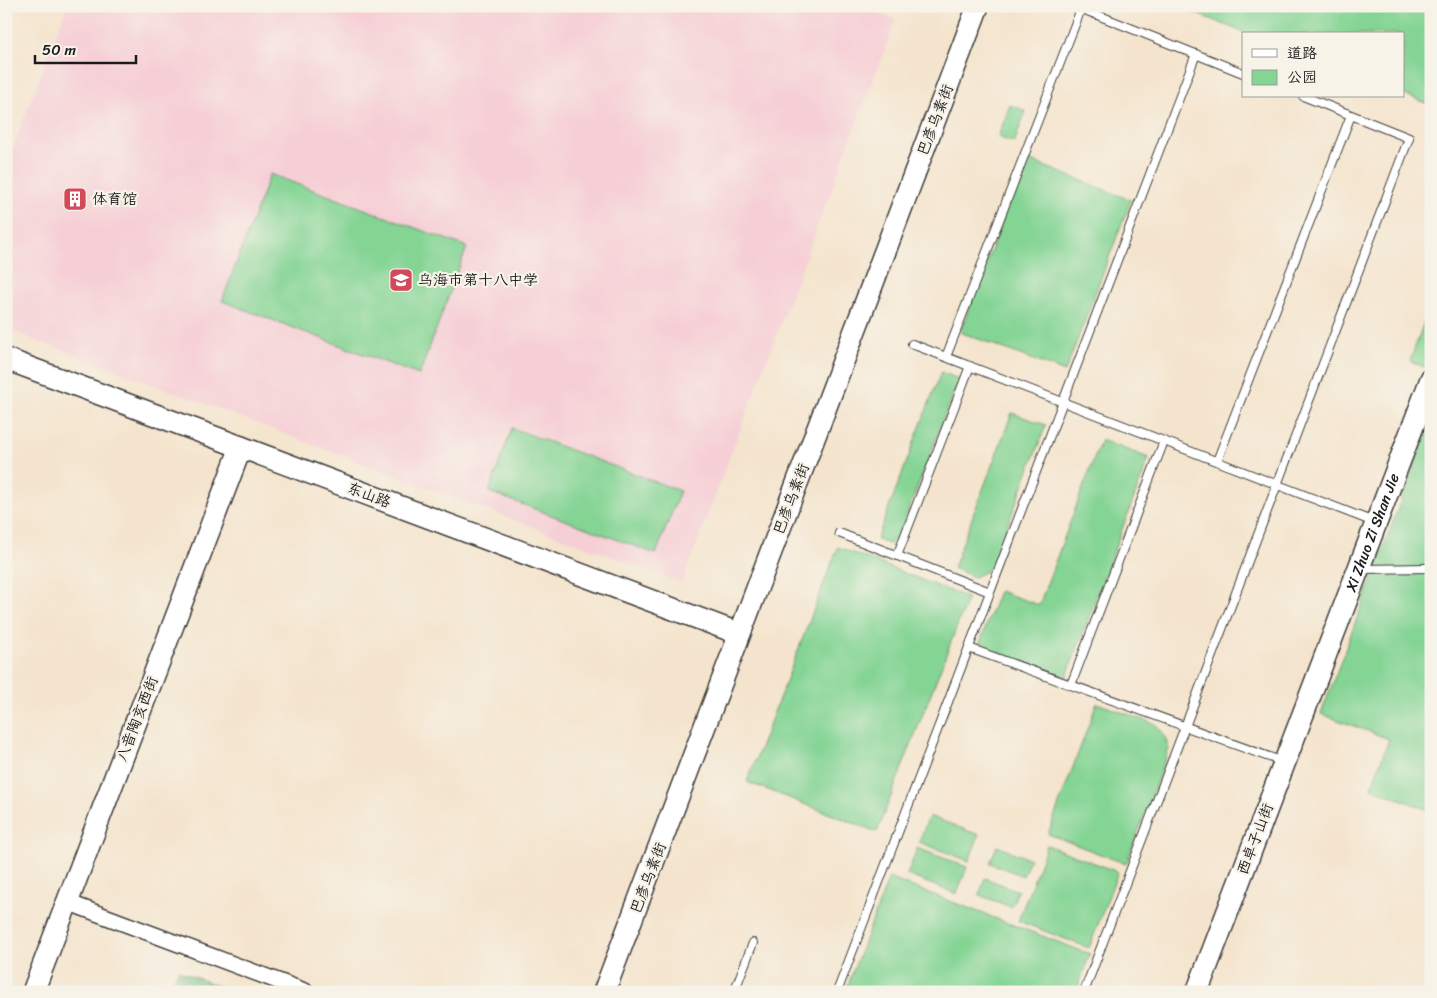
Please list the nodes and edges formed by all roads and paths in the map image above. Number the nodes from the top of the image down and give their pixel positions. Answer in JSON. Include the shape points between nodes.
{"nodes":[{"id":1,"x":968,"y":6,"type":"edge"},
{"id":2,"x":978,"y":6,"type":"edge"},
{"id":3,"x":1078,"y":7,"type":"edge"},
{"id":4,"x":1196,"y":54,"type":"junction"},
{"id":5,"x":1242,"y":73,"type":"edge"},
{"id":6,"x":1308,"y":98,"type":"edge"},
{"id":7,"x":1351,"y":115,"type":"junction"},
{"id":8,"x":912,"y":344,"type":"dead end"},
{"id":9,"x":946,"y":357,"type":"junction"},
{"id":10,"x":6,"y":359,"type":"edge"},
{"id":11,"x":970,"y":366,"type":"junction"},
{"id":12,"x":1431,"y":379,"type":"edge"},
{"id":13,"x":1063,"y":402,"type":"junction"},
{"id":14,"x":1164,"y":441,"type":"junction"},
{"id":15,"x":241,"y":446,"type":"junction"},
{"id":16,"x":1216,"y":461,"type":"junction"},
{"id":17,"x":1277,"y":484,"type":"junction"},
{"id":18,"x":1376,"y":522,"type":"junction"},
{"id":19,"x":839,"y":533,"type":"dead end"},
{"id":20,"x":897,"y":556,"type":"junction"},
{"id":21,"x":1431,"y":568,"type":"edge"},
{"id":22,"x":1357,"y":569,"type":"junction"},
{"id":23,"x":990,"y":592,"type":"junction"},
{"id":24,"x":732,"y":631,"type":"junction"},
{"id":25,"x":969,"y":648,"type":"junction"},
{"id":26,"x":1071,"y":685,"type":"junction"},
{"id":27,"x":1314,"y":686,"type":"joint"},
{"id":28,"x":1185,"y":726,"type":"junction"},
{"id":29,"x":1284,"y":762,"type":"junction"},
{"id":30,"x":67,"y":902,"type":"junction"},
{"id":31,"x":753,"y":943,"type":"dead end"},
{"id":32,"x":33,"y":992,"type":"edge"},
{"id":33,"x":307,"y":992,"type":"edge"},
{"id":34,"x":596,"y":992,"type":"edge"},
{"id":35,"x":604,"y":992,"type":"edge"},
{"id":36,"x":734,"y":992,"type":"edge"},
{"id":37,"x":837,"y":992,"type":"edge"},
{"id":38,"x":1084,"y":992,"type":"edge"},
{"id":39,"x":1197,"y":992,"type":"edge"}],
"edges":[{"from":1,"to":24,"type":"street","name":"巴彦乌素街"},
{"from":2,"to":35,"type":"street","name":"巴彦乌素街"},
{"from":3,"to":4,"type":"lane"},
{"from":3,"to":9,"type":"lane"},
{"from":4,"to":5,"type":"lane"},
{"from":4,"to":13,"type":"lane"},
{"from":6,"to":7,"type":"lane"},
{"from":7,"to":16,"type":"lane"},
{"from":7,"to":17,"type":"lane","via":[[1409,138]]},
{"from":8,"to":9,"type":"lane"},
{"from":9,"to":11,"type":"lane"},
{"from":10,"to":15,"type":"street","name":"东山路"},
{"from":11,"to":13,"type":"lane"},
{"from":11,"to":20,"type":"lane"},
{"from":12,"to":18,"type":"street","name":"Xi Zhuo Zi Shan Jie"},
{"from":13,"to":14,"type":"lane"},
{"from":13,"to":23,"type":"lane"},
{"from":14,"to":16,"type":"lane"},
{"from":14,"to":26,"type":"lane"},
{"from":15,"to":24,"type":"street","name":"东山路"},
{"from":15,"to":30,"type":"street","name":"八音陶亥西街"},
{"from":16,"to":17,"type":"lane"},
{"from":17,"to":18,"type":"lane"},
{"from":17,"to":28,"type":"lane"},
{"from":18,"to":22,"type":"street","name":"Xi Zhuo Zi Shan Jie"},
{"from":19,"to":20,"type":"lane"},
{"from":20,"to":23,"type":"lane"},
{"from":21,"to":22,"type":"lane"},
{"from":22,"to":27,"type":"street","name":"Xi Zhuo Zi Shan Jie"},
{"from":23,"to":25,"type":"lane"},
{"from":24,"to":34,"type":"street","name":"巴彦乌素街"},
{"from":25,"to":26,"type":"lane"},
{"from":25,"to":37,"type":"lane"},
{"from":26,"to":28,"type":"lane"},
{"from":27,"to":29,"type":"street","name":"西卓子山街"},
{"from":28,"to":29,"type":"lane"},
{"from":28,"to":38,"type":"lane"},
{"from":29,"to":39,"type":"street","name":"西卓子山街"},
{"from":30,"to":32,"type":"street","name":"八音陶亥西街"},
{"from":30,"to":33,"type":"street"},
{"from":31,"to":36,"type":"lane"}]}
